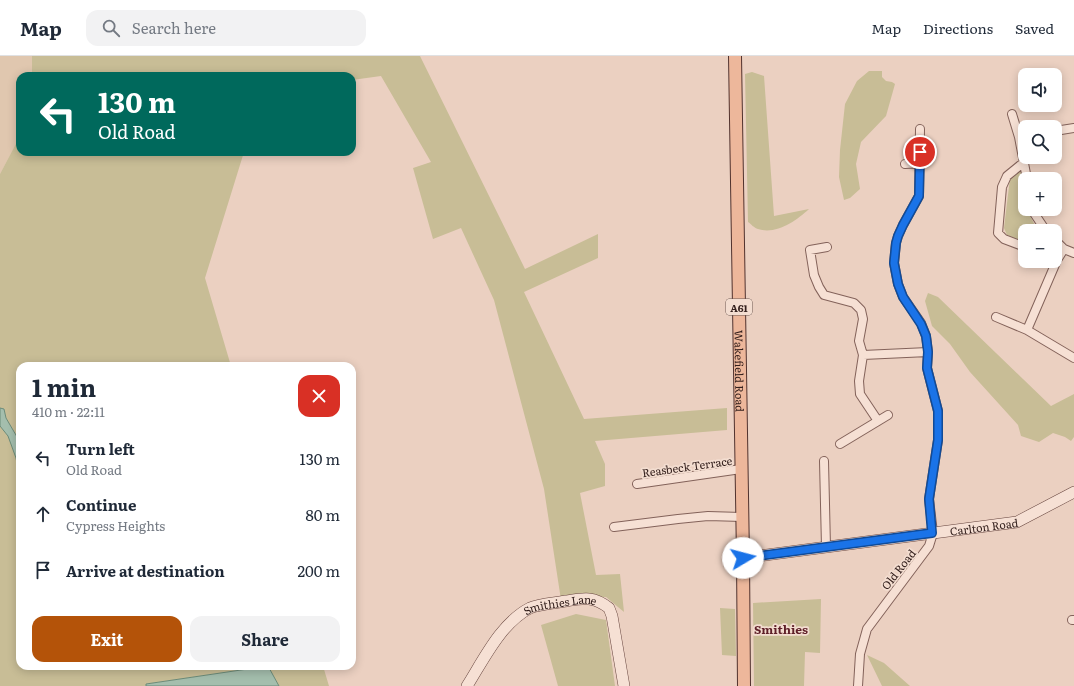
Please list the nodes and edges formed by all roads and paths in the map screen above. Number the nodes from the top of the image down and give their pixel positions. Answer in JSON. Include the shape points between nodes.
{"nodes":[{"id":1,"x":735,"y":56,"type":"edge"},
{"id":2,"x":1012,"y":114,"type":"dead end"},
{"id":3,"x":1018,"y":127,"type":"edge"},
{"id":4,"x":1074,"y":128,"type":"edge"},
{"id":5,"x":920,"y":129,"type":"dead end"},
{"id":6,"x":1062,"y":130,"type":"edge"},
{"id":7,"x":920,"y":163,"type":"junction"},
{"id":8,"x":904,"y":164,"type":"dead end"},
{"id":9,"x":1022,"y":164,"type":"edge"},
{"id":10,"x":1018,"y":244,"type":"edge"},
{"id":11,"x":827,"y":247,"type":"dead end"},
{"id":12,"x":1064,"y":249,"type":"joint"},
{"id":13,"x":1062,"y":252,"type":"edge"},
{"id":14,"x":1074,"y":253,"type":"edge"},
{"id":15,"x":1052,"y":268,"type":"edge"},
{"id":16,"x":996,"y":317,"type":"dead end"},
{"id":17,"x":1027,"y":330,"type":"junction"},
{"id":18,"x":928,"y":352,"type":"junction"},
{"id":19,"x":862,"y":355,"type":"junction"},
{"id":20,"x":1074,"y":358,"type":"edge"},
{"id":21,"x":888,"y":415,"type":"dead end"},
{"id":22,"x":878,"y":421,"type":"junction"},
{"id":23,"x":840,"y":444,"type":"dead end"},
{"id":24,"x":824,"y":461,"type":"dead end"},
{"id":25,"x":741,"y":469,"type":"junction"},
{"id":26,"x":637,"y":484,"type":"dead end"},
{"id":27,"x":1074,"y":492,"type":"edge"},
{"id":28,"x":742,"y":517,"type":"junction"},
{"id":29,"x":614,"y":527,"type":"dead end"},
{"id":30,"x":932,"y":533,"type":"junction"},
{"id":31,"x":826,"y":547,"type":"junction"},
{"id":32,"x":743,"y":558,"type":"junction"},
{"id":33,"x":467,"y":686,"type":"edge"},
{"id":34,"x":624,"y":686,"type":"edge"},
{"id":35,"x":744,"y":686,"type":"edge"},
{"id":36,"x":858,"y":686,"type":"edge"}],
"edges":[{"from":1,"to":25,"type":"main road","name":"Wakefield Road","number":"A61"},
{"from":2,"to":3,"type":"street"},
{"from":4,"to":6,"type":"street"},
{"from":5,"to":7,"type":"street","name":"Old Road"},
{"from":7,"to":8,"type":"street"},
{"from":7,"to":18,"type":"street","name":"Old Road","via":[[919,196],[898,236],[894,263],[903,297],[926,336]]},
{"from":9,"to":10,"type":"street","via":[[1007,176],[1002,187],[998,233],[1004,239]]},
{"from":11,"to":19,"type":"street","via":[[810,250],[814,275],[824,295],[854,303],[861,310],[863,319],[859,341]]},
{"from":12,"to":13,"type":"street"},
{"from":12,"to":14,"type":"street"},
{"from":15,"to":17,"type":"street"},
{"from":16,"to":17,"type":"street"},
{"from":17,"to":20,"type":"street"},
{"from":18,"to":19,"type":"street"},
{"from":18,"to":30,"type":"street","name":"Old Road","via":[[927,368],[939,420],[929,499]]},
{"from":19,"to":22,"type":"street","via":[[860,394]]},
{"from":21,"to":22,"type":"street"},
{"from":22,"to":23,"type":"street"},
{"from":24,"to":31,"type":"street"},
{"from":25,"to":26,"type":"street","name":"Reasbeck Terrace"},
{"from":25,"to":28,"type":"main road","name":"Wakefield Road","number":"A61"},
{"from":27,"to":30,"type":"main road","name":"Carlton Road","via":[[1017,522]]},
{"from":28,"to":29,"type":"street","via":[[708,516]]},
{"from":28,"to":32,"type":"main road","name":"Wakefield Road","number":"A61"},
{"from":30,"to":31,"type":"main road","name":"Carlton Road"},
{"from":30,"to":36,"type":"street","name":"Old Road","via":[[929,546],[867,629],[860,654]]},
{"from":31,"to":32,"type":"main road","name":"Carlton Road"},
{"from":32,"to":35,"type":"main road","name":"Wakefield Road","number":"A61"},
{"from":33,"to":34,"type":"main road","name":"Smithies Lane","via":[[509,623],[531,608],[578,599],[594,599],[609,608]]}]}
